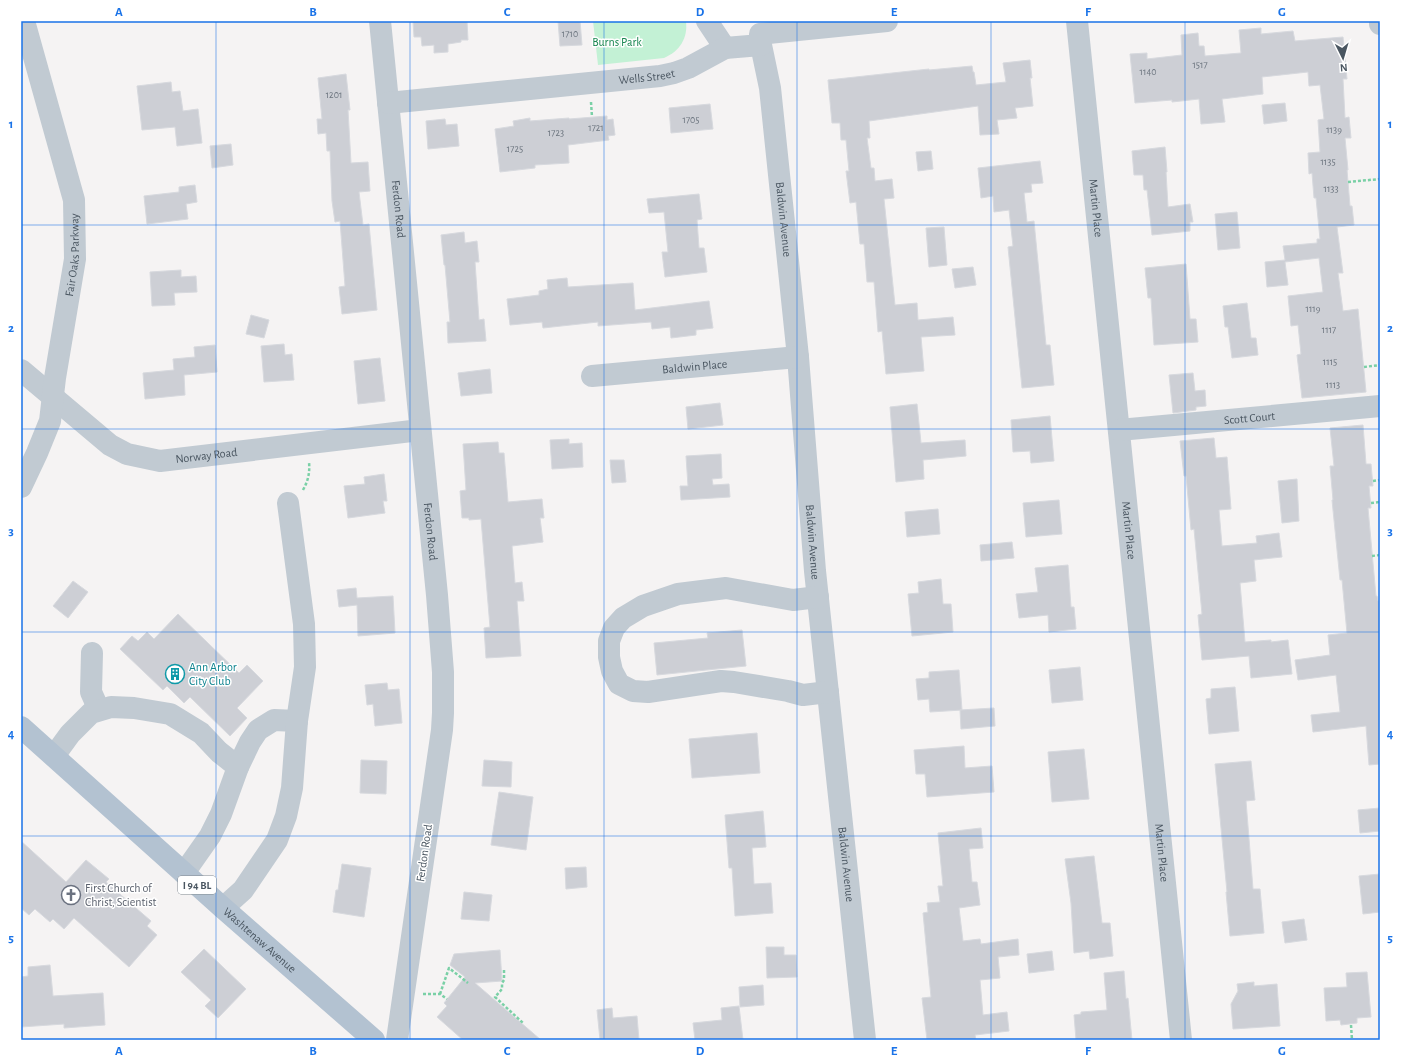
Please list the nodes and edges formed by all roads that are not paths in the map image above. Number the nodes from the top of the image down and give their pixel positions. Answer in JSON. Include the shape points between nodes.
{"nodes":[{"id":1,"x":24,"y":21,"type":"edge"},
{"id":2,"x":380,"y":21,"type":"edge"},
{"id":3,"x":707,"y":21,"type":"edge"},
{"id":4,"x":887,"y":21,"type":"edge"},
{"id":5,"x":1078,"y":21,"type":"edge"},
{"id":6,"x":1380,"y":21,"type":"edge"},
{"id":7,"x":1380,"y":24,"type":"edge"},
{"id":8,"x":761,"y":45,"type":"junction"},
{"id":9,"x":726,"y":48,"type":"junction"},
{"id":10,"x":388,"y":103,"type":"junction"},
{"id":11,"x":798,"y":357,"type":"junction"},
{"id":12,"x":21,"y":370,"type":"edge"},
{"id":13,"x":592,"y":376,"type":"dead end"},
{"id":14,"x":53,"y":398,"type":"junction"},
{"id":15,"x":1380,"y":406,"type":"edge"},
{"id":16,"x":420,"y":430,"type":"junction"},
{"id":17,"x":1119,"y":430,"type":"junction"},
{"id":18,"x":21,"y":487,"type":"edge"},
{"id":19,"x":294,"y":499,"type":"road end"},
{"id":20,"x":818,"y":597,"type":"junction"},
{"id":21,"x":92,"y":653,"type":"dead end"},
{"id":22,"x":828,"y":692,"type":"junction"},
{"id":23,"x":99,"y":710,"type":"junction"},
{"id":24,"x":297,"y":721,"type":"junction"},
{"id":25,"x":21,"y":727,"type":"edge"},
{"id":26,"x":54,"y":756,"type":"junction"},
{"id":27,"x":238,"y":767,"type":"junction"},
{"id":28,"x":184,"y":873,"type":"junction"},
{"id":29,"x":223,"y":908,"type":"junction"},
{"id":30,"x":374,"y":1040,"type":"edge"},
{"id":31,"x":397,"y":1040,"type":"edge"},
{"id":32,"x":865,"y":1040,"type":"edge"},
{"id":33,"x":1181,"y":1040,"type":"edge"}],
"edges":[{"from":1,"to":14,"type":"street","name":"Fair Oaks Parkway","via":[[74,200],[75,259]]},
{"from":2,"to":10,"type":"street","name":"Ferdon Road"},
{"from":3,"to":9,"type":"street"},
{"from":4,"to":8,"type":"street","via":[[760,34]]},
{"from":5,"to":17,"type":"street","name":"Martin Place"},
{"from":6,"to":7,"type":"street"},
{"from":8,"to":9,"type":"street","name":"Wells Street"},
{"from":8,"to":11,"type":"street","name":"Baldwin Avenue","via":[[770,88]]},
{"from":9,"to":10,"type":"street","name":"Wells Street","via":[[688,68],[660,76]]},
{"from":10,"to":16,"type":"street","name":"Ferdon Road"},
{"from":11,"to":13,"type":"street","name":"Baldwin Place"},
{"from":11,"to":20,"type":"street","name":"Baldwin Avenue"},
{"from":12,"to":14,"type":"street","name":"Norway Road"},
{"from":14,"to":16,"type":"street","name":"Norway Road","via":[[110,445],[127,454],[160,461]]},
{"from":14,"to":18,"type":"street","name":"Fair Oaks Parkway","via":[[50,421]]},
{"from":15,"to":17,"type":"street","name":"Scott Court"},
{"from":16,"to":31,"type":"street","name":"Ferdon Road","via":[[437,595],[443,672],[443,713]]},
{"from":17,"to":33,"type":"street","name":"Martin Place"},
{"from":19,"to":24,"type":"street","via":[[305,667]]},
{"from":20,"to":22,"type":"street","name":"Baldwin Avenue"},
{"from":20,"to":22,"type":"street","via":[[793,600],[726,588],[678,594],[643,606],[622,618],[614,628],[609,641],[609,657],[612,671],[619,684],[633,691],[648,692],[720,681],[803,695]]},
{"from":21,"to":23,"type":"street","via":[[91,692]]},
{"from":22,"to":32,"type":"street","name":"Baldwin Avenue"},
{"from":23,"to":26,"type":"street","via":[[90,713]]},
{"from":23,"to":27,"type":"street","via":[[111,707],[134,708],[170,714],[201,733]]},
{"from":24,"to":27,"type":"street","via":[[274,720],[258,730]]},
{"from":24,"to":29,"type":"street","via":[[292,788],[277,840],[243,890]]},
{"from":25,"to":26,"type":"main road","name":"Washtenaw Avenue","number":"I 94 BL"},
{"from":26,"to":28,"type":"main road","name":"Washtenaw Avenue","number":"I 94 BL"},
{"from":27,"to":28,"type":"street","via":[[210,836]]},
{"from":28,"to":29,"type":"main road","name":"Washtenaw Avenue","number":"I 94 BL"},
{"from":29,"to":30,"type":"main road","name":"Washtenaw Avenue","number":"I 94 BL"}]}
